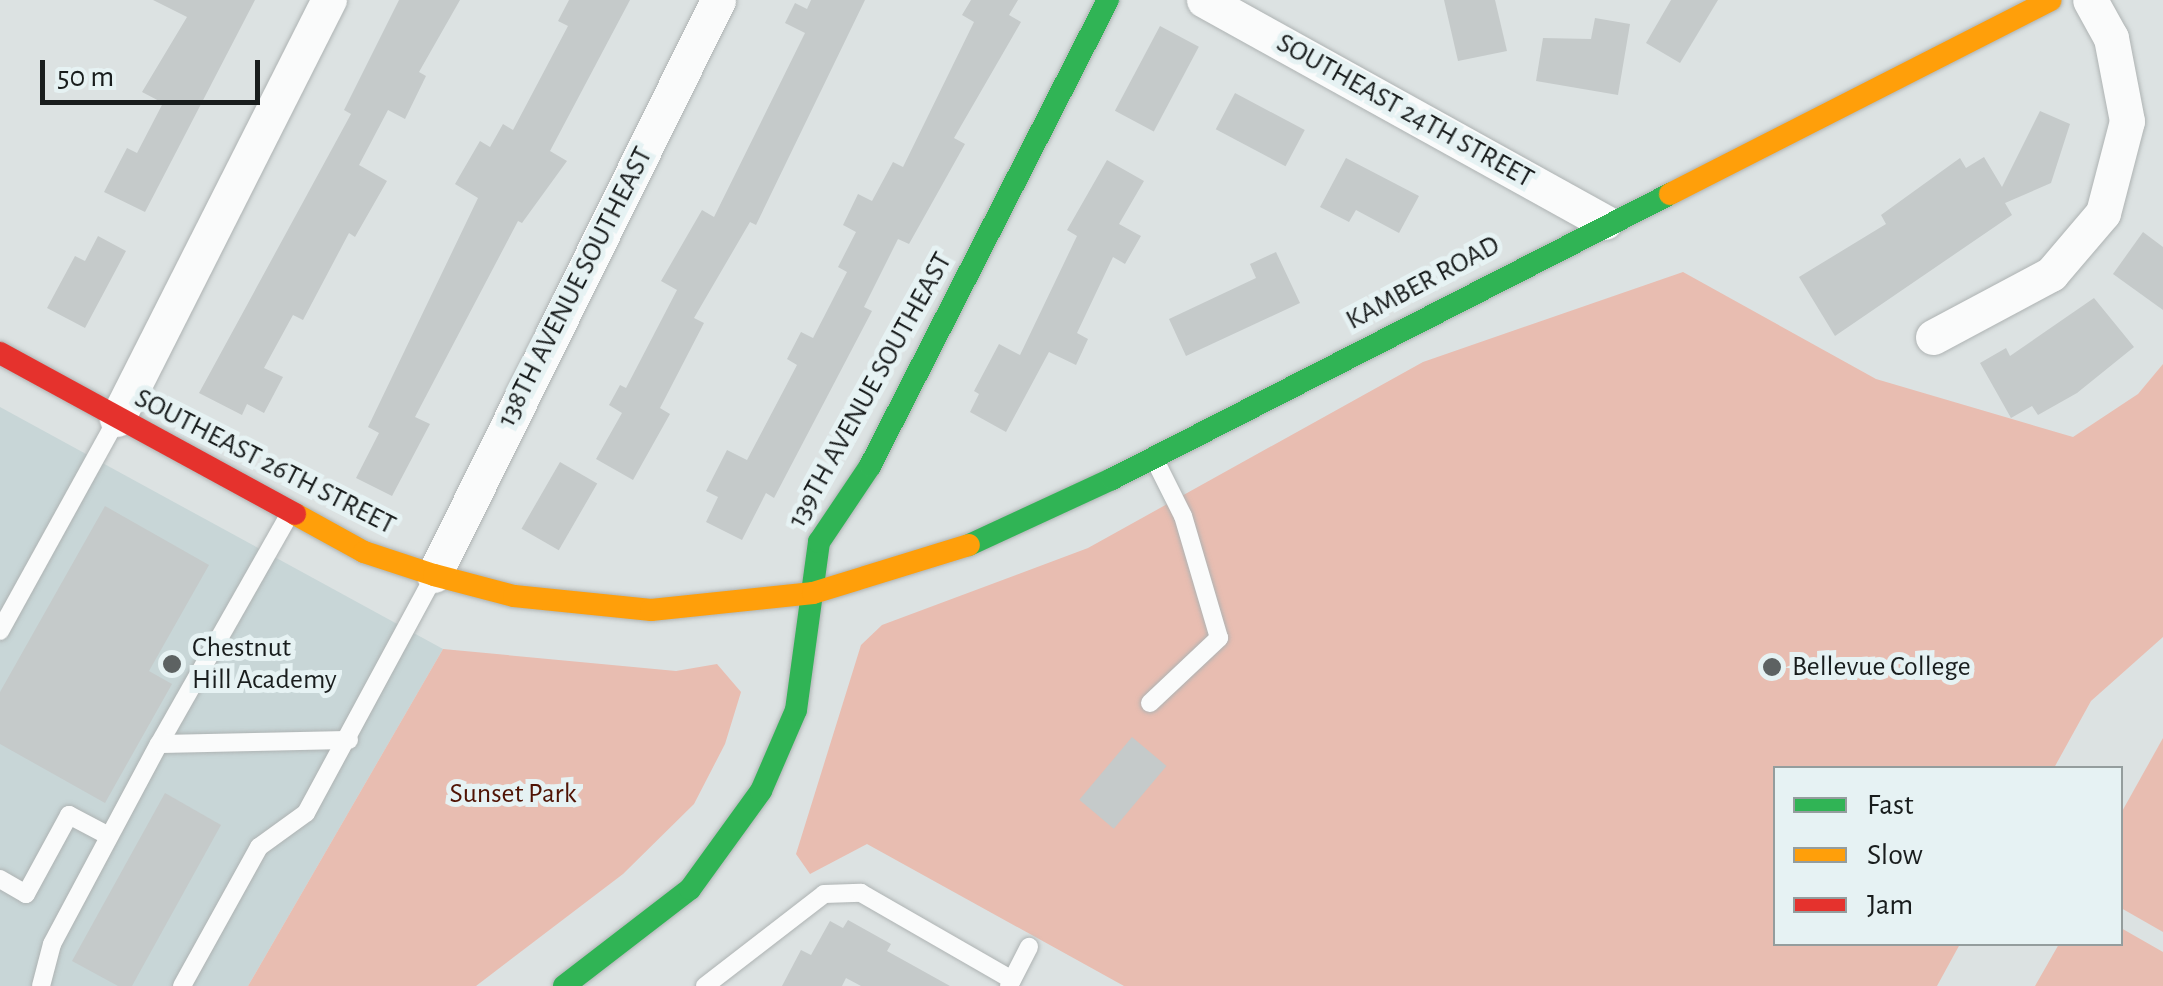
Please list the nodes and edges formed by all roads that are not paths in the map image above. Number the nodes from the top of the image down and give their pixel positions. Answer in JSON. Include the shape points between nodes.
{"nodes":[{"id":1,"x":329,"y":0,"type":"edge"},
{"id":2,"x":718,"y":0,"type":"edge"},
{"id":3,"x":1108,"y":0,"type":"edge"},
{"id":4,"x":1204,"y":0,"type":"edge"},
{"id":5,"x":2050,"y":0,"type":"edge"},
{"id":6,"x":2090,"y":0,"type":"edge"},
{"id":7,"x":1605,"y":222,"type":"junction"},
{"id":8,"x":1933,"y":337,"type":"dead end"},
{"id":9,"x":0,"y":353,"type":"edge"},
{"id":10,"x":116,"y":419,"type":"junction"},
{"id":11,"x":1154,"y":457,"type":"junction"},
{"id":12,"x":290,"y":514,"type":"junction"},
{"id":13,"x":434,"y":575,"type":"junction"},
{"id":14,"x":813,"y":593,"type":"junction"},
{"id":15,"x":0,"y":630,"type":"edge"},
{"id":16,"x":1150,"y":703,"type":"dead end"},
{"id":17,"x":349,"y":740,"type":"junction"},
{"id":18,"x":159,"y":744,"type":"junction"},
{"id":19,"x":109,"y":836,"type":"junction"},
{"id":20,"x":0,"y":879,"type":"edge"},
{"id":21,"x":1029,"y":946,"type":"dead end"},
{"id":22,"x":594,"y":965,"type":"junction"},
{"id":23,"x":1011,"y":983,"type":"edge"},
{"id":24,"x":42,"y":986,"type":"edge"},
{"id":25,"x":182,"y":986,"type":"edge"},
{"id":26,"x":564,"y":986,"type":"edge"},
{"id":27,"x":606,"y":986,"type":"edge"},
{"id":28,"x":705,"y":986,"type":"edge"}],
"edges":[{"from":1,"to":10,"type":"street"},
{"from":2,"to":13,"type":"street","name":"138TH AVENUE SOUTHEAST"},
{"from":3,"to":14,"type":"street","name":"139TH AVENUE SOUTHEAST","via":[[870,466],[819,542]]},
{"from":4,"to":7,"type":"street","name":"SOUTHEAST 24TH STREET"},
{"from":5,"to":7,"type":"street","name":"KAMBER ROAD"},
{"from":6,"to":8,"type":"street","via":[[2111,38],[2127,121],[2103,212],[2051,274]]},
{"from":7,"to":11,"type":"street","name":"KAMBER ROAD"},
{"from":9,"to":10,"type":"street","name":"SOUTHEAST 26TH STREET"},
{"from":10,"to":12,"type":"street","name":"SOUTHEAST 26TH STREET"},
{"from":10,"to":15,"type":"lane"},
{"from":11,"to":14,"type":"street","name":"KAMBER ROAD","via":[[958,550]]},
{"from":11,"to":16,"type":"lane","via":[[1183,516],[1220,638]]},
{"from":12,"to":13,"type":"street","name":"SOUTHEAST 26TH STREET","via":[[364,552]]},
{"from":12,"to":18,"type":"lane"},
{"from":13,"to":14,"type":"street","name":"SOUTHEAST 26TH STREET","via":[[514,596],[650,610]]},
{"from":13,"to":17,"type":"lane"},
{"from":14,"to":22,"type":"street","name":"139TH AVENUE SOUTHEAST","via":[[796,710],[760,791],[720,856],[690,889]]},
{"from":17,"to":18,"type":"lane"},
{"from":17,"to":25,"type":"lane","via":[[306,814],[259,846]]},
{"from":18,"to":19,"type":"lane"},
{"from":19,"to":20,"type":"lane","via":[[69,815],[26,894]]},
{"from":19,"to":24,"type":"lane","via":[[52,944]]},
{"from":21,"to":23,"type":"lane"},
{"from":22,"to":26,"type":"street","name":"139TH AVENUE SOUTHEAST"},
{"from":22,"to":27,"type":"lane"},
{"from":23,"to":28,"type":"lane","via":[[862,893],[824,894]]}]}
